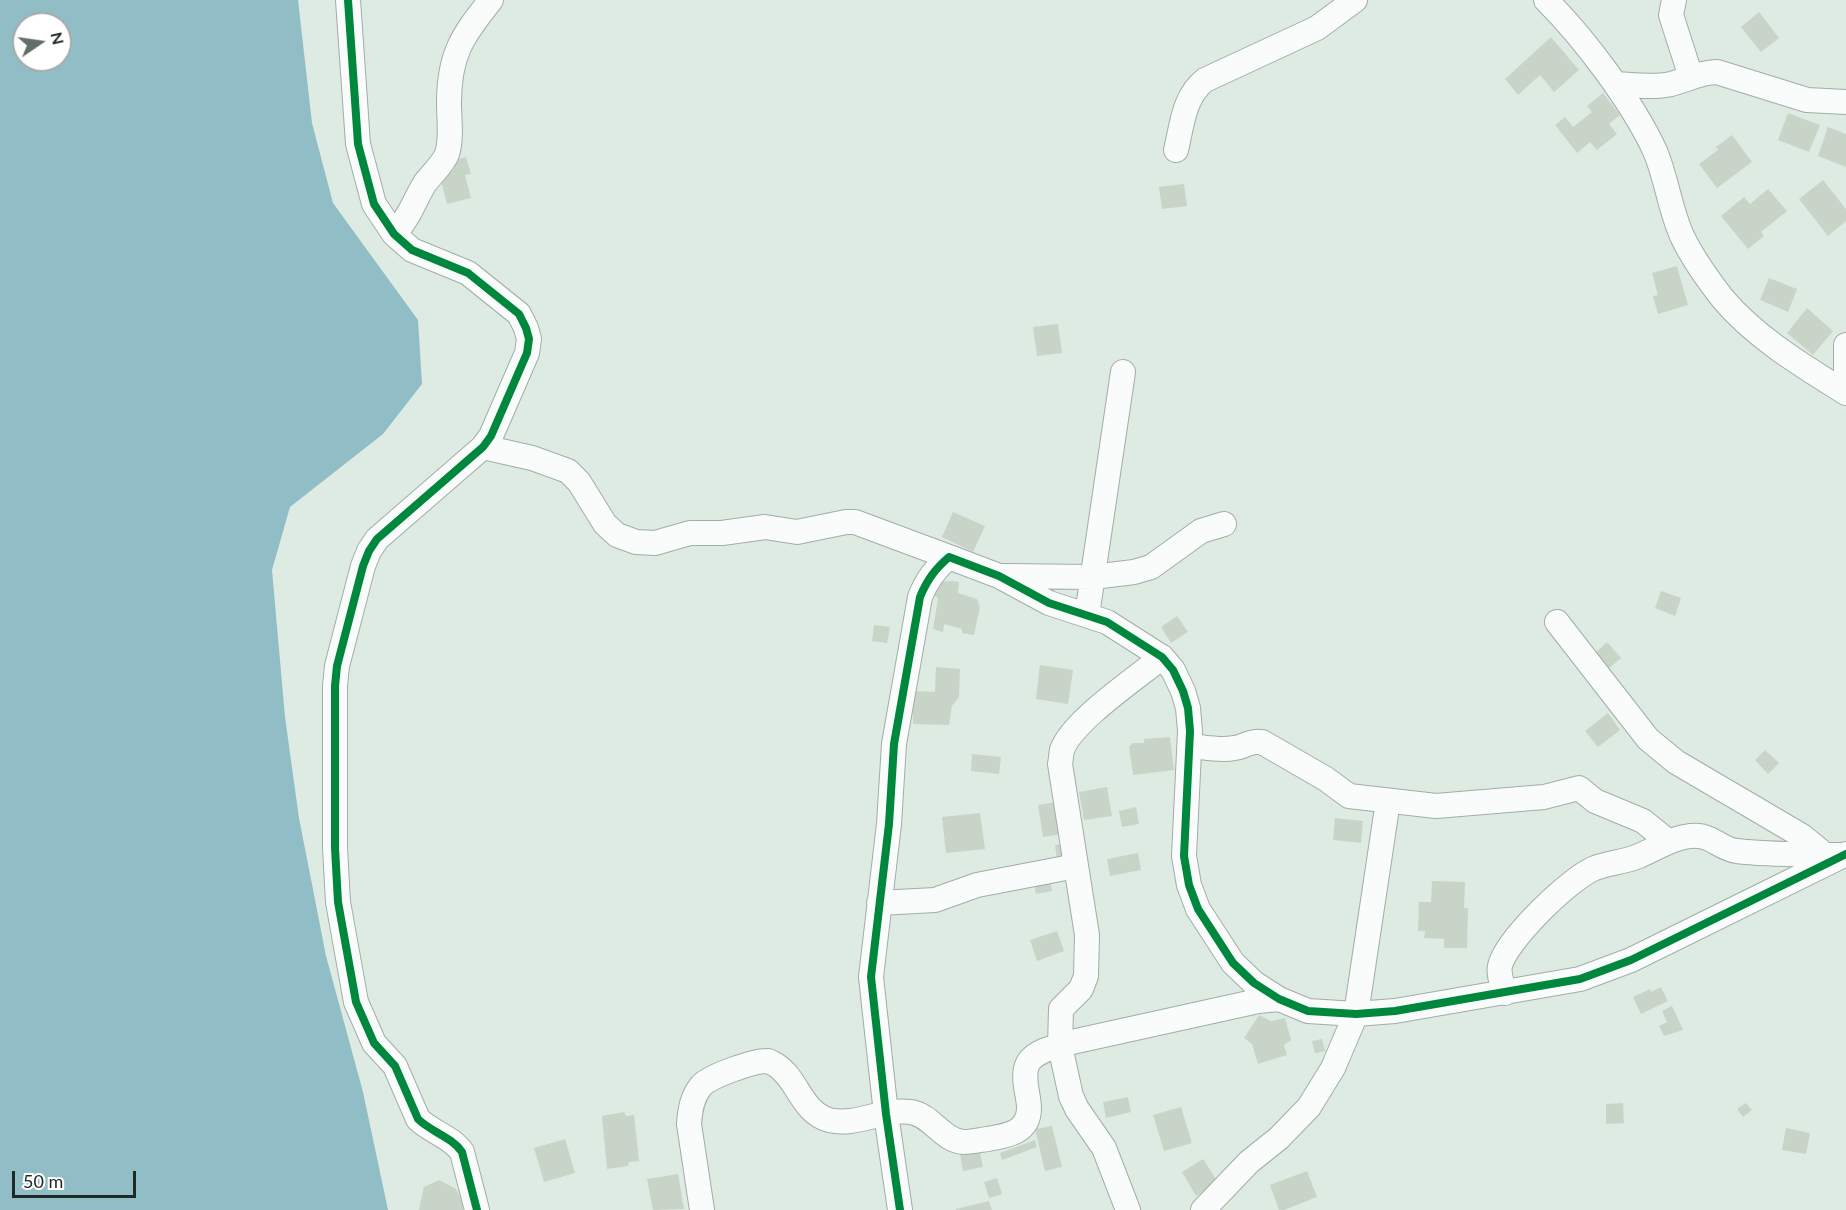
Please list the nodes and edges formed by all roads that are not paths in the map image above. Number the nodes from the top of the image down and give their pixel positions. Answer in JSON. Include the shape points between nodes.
{"nodes":[{"id":1,"x":348,"y":0,"type":"edge"},
{"id":2,"x":491,"y":0,"type":"edge"},
{"id":3,"x":1355,"y":0,"type":"edge"},
{"id":4,"x":1546,"y":0,"type":"edge"},
{"id":5,"x":1674,"y":0,"type":"edge"},
{"id":6,"x":1691,"y":77,"type":"junction"},
{"id":7,"x":1615,"y":84,"type":"junction"},
{"id":8,"x":1846,"y":102,"type":"edge"},
{"id":9,"x":1176,"y":150,"type":"dead end"},
{"id":10,"x":394,"y":234,"type":"junction"},
{"id":11,"x":1846,"y":345,"type":"edge"},
{"id":12,"x":1123,"y":372,"type":"dead end"},
{"id":13,"x":1846,"y":372,"type":"edge"},
{"id":14,"x":1846,"y":393,"type":"edge"},
{"id":15,"x":483,"y":447,"type":"junction"},
{"id":16,"x":1224,"y":524,"type":"dead end"},
{"id":17,"x":949,"y":557,"type":"junction"},
{"id":18,"x":999,"y":576,"type":"junction"},
{"id":19,"x":1092,"y":577,"type":"junction"},
{"id":20,"x":1087,"y":615,"type":"junction"},
{"id":21,"x":1557,"y":621,"type":"dead end"},
{"id":22,"x":1162,"y":657,"type":"junction"},
{"id":23,"x":1190,"y":746,"type":"junction"},
{"id":24,"x":1388,"y":801,"type":"junction"},
{"id":25,"x":1669,"y":842,"type":"junction"},
{"id":26,"x":1837,"y":854,"type":"edge"},
{"id":27,"x":1076,"y":866,"type":"junction"},
{"id":28,"x":879,"y":903,"type":"junction"},
{"id":29,"x":1505,"y":993,"type":"junction"},
{"id":30,"x":1279,"y":999,"type":"junction"},
{"id":31,"x":1356,"y":1014,"type":"junction"},
{"id":32,"x":1060,"y":1046,"type":"junction"},
{"id":33,"x":886,"y":1114,"type":"junction"},
{"id":34,"x":893,"y":1207,"type":"edge"},
{"id":35,"x":477,"y":1210,"type":"edge"},
{"id":36,"x":702,"y":1210,"type":"edge"},
{"id":37,"x":1128,"y":1210,"type":"edge"},
{"id":38,"x":1203,"y":1210,"type":"edge"}],
"edges":[{"from":1,"to":10,"type":"street","via":[[358,144],[374,204]]},
{"from":2,"to":10,"type":"street","via":[[464,35],[452,64],[447,155]]},
{"from":3,"to":9,"type":"street","via":[[1317,28],[1194,88]]},
{"from":4,"to":7,"type":"street"},
{"from":5,"to":6,"type":"street","via":[[1671,15]]},
{"from":6,"to":7,"type":"street","via":[[1657,86]]},
{"from":6,"to":8,"type":"street","via":[[1717,72],[1807,100]]},
{"from":7,"to":14,"type":"street","via":[[1656,154],[1683,238],[1722,298],[1779,348]]},
{"from":10,"to":15,"type":"street","via":[[412,250],[474,277],[519,314],[526,328],[527,353]]},
{"from":11,"to":13,"type":"street"},
{"from":12,"to":19,"type":"street"},
{"from":15,"to":17,"type":"street","via":[[568,471],[604,524],[617,535],[636,542],[655,543],[690,533],[765,527],[796,532],[855,522]]},
{"from":15,"to":35,"type":"street","via":[[369,551],[337,666],[334,712],[338,902],[356,1002],[374,1043],[395,1066],[418,1119],[462,1152]]},
{"from":16,"to":19,"type":"street","via":[[1189,538],[1151,567]]},
{"from":17,"to":18,"type":"street"},
{"from":17,"to":28,"type":"street","via":[[936,567],[920,597],[894,744]]},
{"from":18,"to":19,"type":"street"},
{"from":18,"to":20,"type":"street","via":[[1049,603]]},
{"from":19,"to":20,"type":"street"},
{"from":20,"to":22,"type":"street","via":[[1119,628]]},
{"from":21,"to":26,"type":"street","via":[[1648,739],[1676,762]]},
{"from":22,"to":23,"type":"street","via":[[1183,692]]},
{"from":22,"to":27,"type":"street","via":[[1093,712],[1062,749],[1060,764]]},
{"from":23,"to":24,"type":"street","via":[[1227,749],[1262,742],[1349,796]]},
{"from":23,"to":30,"type":"street","via":[[1184,856],[1189,885],[1198,909],[1233,963]]},
{"from":24,"to":25,"type":"street","via":[[1453,805],[1544,797],[1579,788],[1595,801],[1643,821]]},
{"from":24,"to":31,"type":"street"},
{"from":25,"to":26,"type":"street","via":[[1700,836],[1734,851]]},
{"from":25,"to":29,"type":"street","via":[[1627,860],[1595,868],[1542,909],[1516,939],[1500,966]]},
{"from":26,"to":29,"type":"street","via":[[1606,970],[1580,979]]},
{"from":27,"to":28,"type":"street","via":[[977,885],[935,900]]},
{"from":27,"to":32,"type":"street","via":[[1087,935],[1086,976],[1081,989],[1061,1009]]},
{"from":28,"to":33,"type":"street","via":[[871,989]]},
{"from":29,"to":31,"type":"street","via":[[1406,1010]]},
{"from":30,"to":31,"type":"street","via":[[1308,1011]]},
{"from":30,"to":32,"type":"street"},
{"from":31,"to":38,"type":"street","via":[[1333,1068],[1309,1107]]},
{"from":32,"to":33,"type":"street","via":[[1034,1057],[1028,1064],[1028,1118],[1023,1127],[1005,1137],[956,1141],[912,1112]]},
{"from":32,"to":37,"type":"street","via":[[1071,1096],[1104,1148]]},
{"from":33,"to":34,"type":"street"},
{"from":33,"to":36,"type":"street","via":[[828,1120],[804,1102],[785,1074],[768,1061],[710,1078],[692,1101],[689,1124]]}]}
